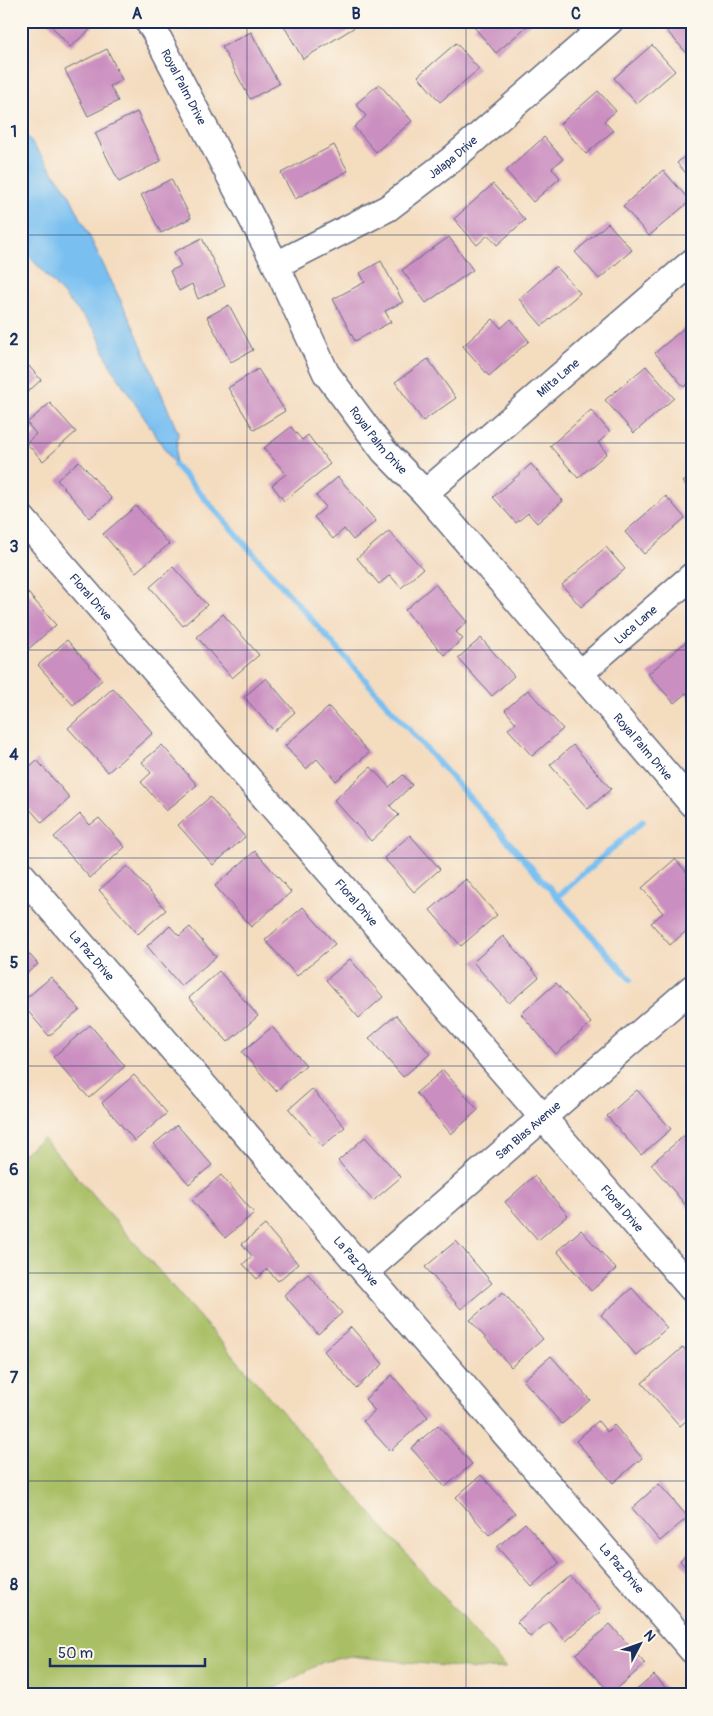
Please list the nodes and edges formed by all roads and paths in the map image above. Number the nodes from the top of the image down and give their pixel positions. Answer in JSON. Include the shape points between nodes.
{"nodes":[{"id":1,"x":610,"y":21,"type":"edge"},
{"id":2,"x":159,"y":25,"type":"edge"},
{"id":3,"x":692,"y":262,"type":"edge"},
{"id":4,"x":276,"y":265,"type":"junction"},
{"id":5,"x":425,"y":493,"type":"junction"},
{"id":6,"x":21,"y":517,"type":"edge"},
{"id":7,"x":692,"y":576,"type":"edge"},
{"id":8,"x":579,"y":674,"type":"junction"},
{"id":9,"x":692,"y":804,"type":"edge"},
{"id":10,"x":21,"y":874,"type":"edge"},
{"id":11,"x":692,"y":988,"type":"edge"},
{"id":12,"x":542,"y":1118,"type":"junction"},
{"id":13,"x":365,"y":1272,"type":"junction"},
{"id":14,"x":692,"y":1289,"type":"edge"},
{"id":15,"x":692,"y":1650,"type":"edge"}],
"edges":[{"from":1,"to":4,"type":"street","name":"Jalapa Drive","via":[[451,160],[388,208]]},
{"from":2,"to":4,"type":"street","name":"Royal Palm Drive"},
{"from":3,"to":5,"type":"street","name":"Milta Lane"},
{"from":4,"to":5,"type":"street","name":"Royal Palm Drive","via":[[326,373],[384,451]]},
{"from":5,"to":8,"type":"street","name":"Royal Palm Drive"},
{"from":6,"to":12,"type":"street","name":"Floral Drive"},
{"from":7,"to":8,"type":"street","name":"Luca Lane"},
{"from":8,"to":9,"type":"street","name":"Royal Palm Drive"},
{"from":10,"to":13,"type":"street","name":"La Paz Drive"},
{"from":11,"to":12,"type":"street","name":"San Blas Avenue"},
{"from":12,"to":13,"type":"street","name":"San Blas Avenue"},
{"from":12,"to":14,"type":"street","name":"Floral Drive"},
{"from":13,"to":15,"type":"street","name":"La Paz Drive"}]}
